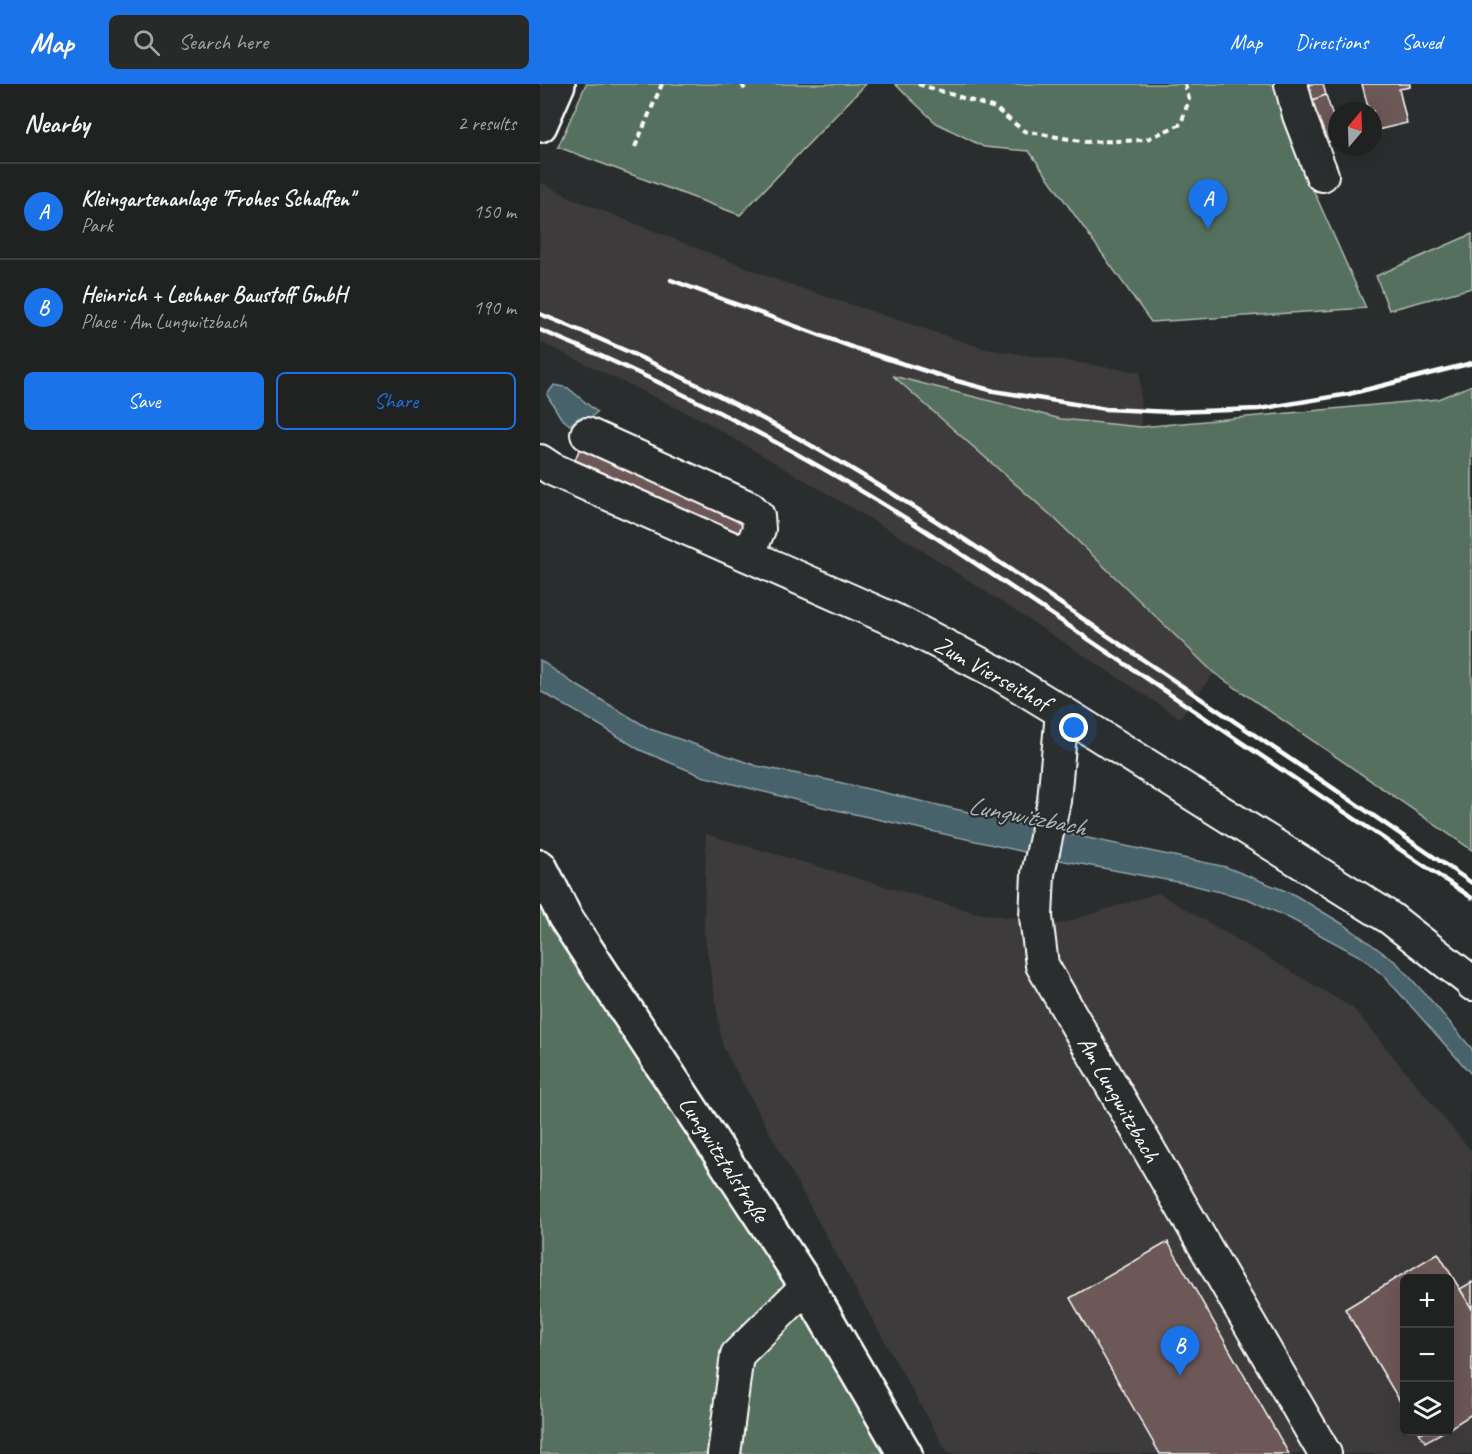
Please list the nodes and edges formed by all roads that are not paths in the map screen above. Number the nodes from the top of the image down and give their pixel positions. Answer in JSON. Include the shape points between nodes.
{"nodes":[{"id":1,"x":558,"y":84,"type":"edge"},
{"id":2,"x":1291,"y":84,"type":"edge"},
{"id":3,"x":540,"y":125,"type":"edge"},
{"id":4,"x":1323,"y":175,"type":"dead end"},
{"id":5,"x":587,"y":434,"type":"dead end"},
{"id":6,"x":540,"y":461,"type":"edge"},
{"id":7,"x":747,"y":555,"type":"junction"},
{"id":8,"x":1062,"y":712,"type":"junction"},
{"id":9,"x":540,"y":867,"type":"edge"},
{"id":10,"x":1472,"y":984,"type":"edge"},
{"id":11,"x":807,"y":1286,"type":"junction"},
{"id":12,"x":724,"y":1454,"type":"edge"},
{"id":13,"x":905,"y":1454,"type":"edge"},
{"id":14,"x":1325,"y":1454,"type":"edge"}],
"edges":[{"from":1,"to":3,"type":"main road"},
{"from":2,"to":4,"type":"street"},
{"from":5,"to":7,"type":"street","via":[[750,508],[758,516],[759,530]]},
{"from":6,"to":7,"type":"street","name":"Zum Vierseithof"},
{"from":7,"to":8,"type":"street","name":"Zum Vierseithof","via":[[901,623],[998,673]]},
{"from":8,"to":10,"type":"street","name":"Zum Vierseithof","via":[[1390,918]]},
{"from":8,"to":14,"type":"street","name":"Am Lungwitzbach","via":[[1054,801],[1038,874],[1036,917],[1041,965]]},
{"from":9,"to":11,"type":"main road","name":"Lungwitztalstraße","via":[[566,917]]},
{"from":11,"to":12,"type":"street","via":[[737,1355]]},
{"from":11,"to":13,"type":"main road","name":"Lungwitztalstraße"}]}
